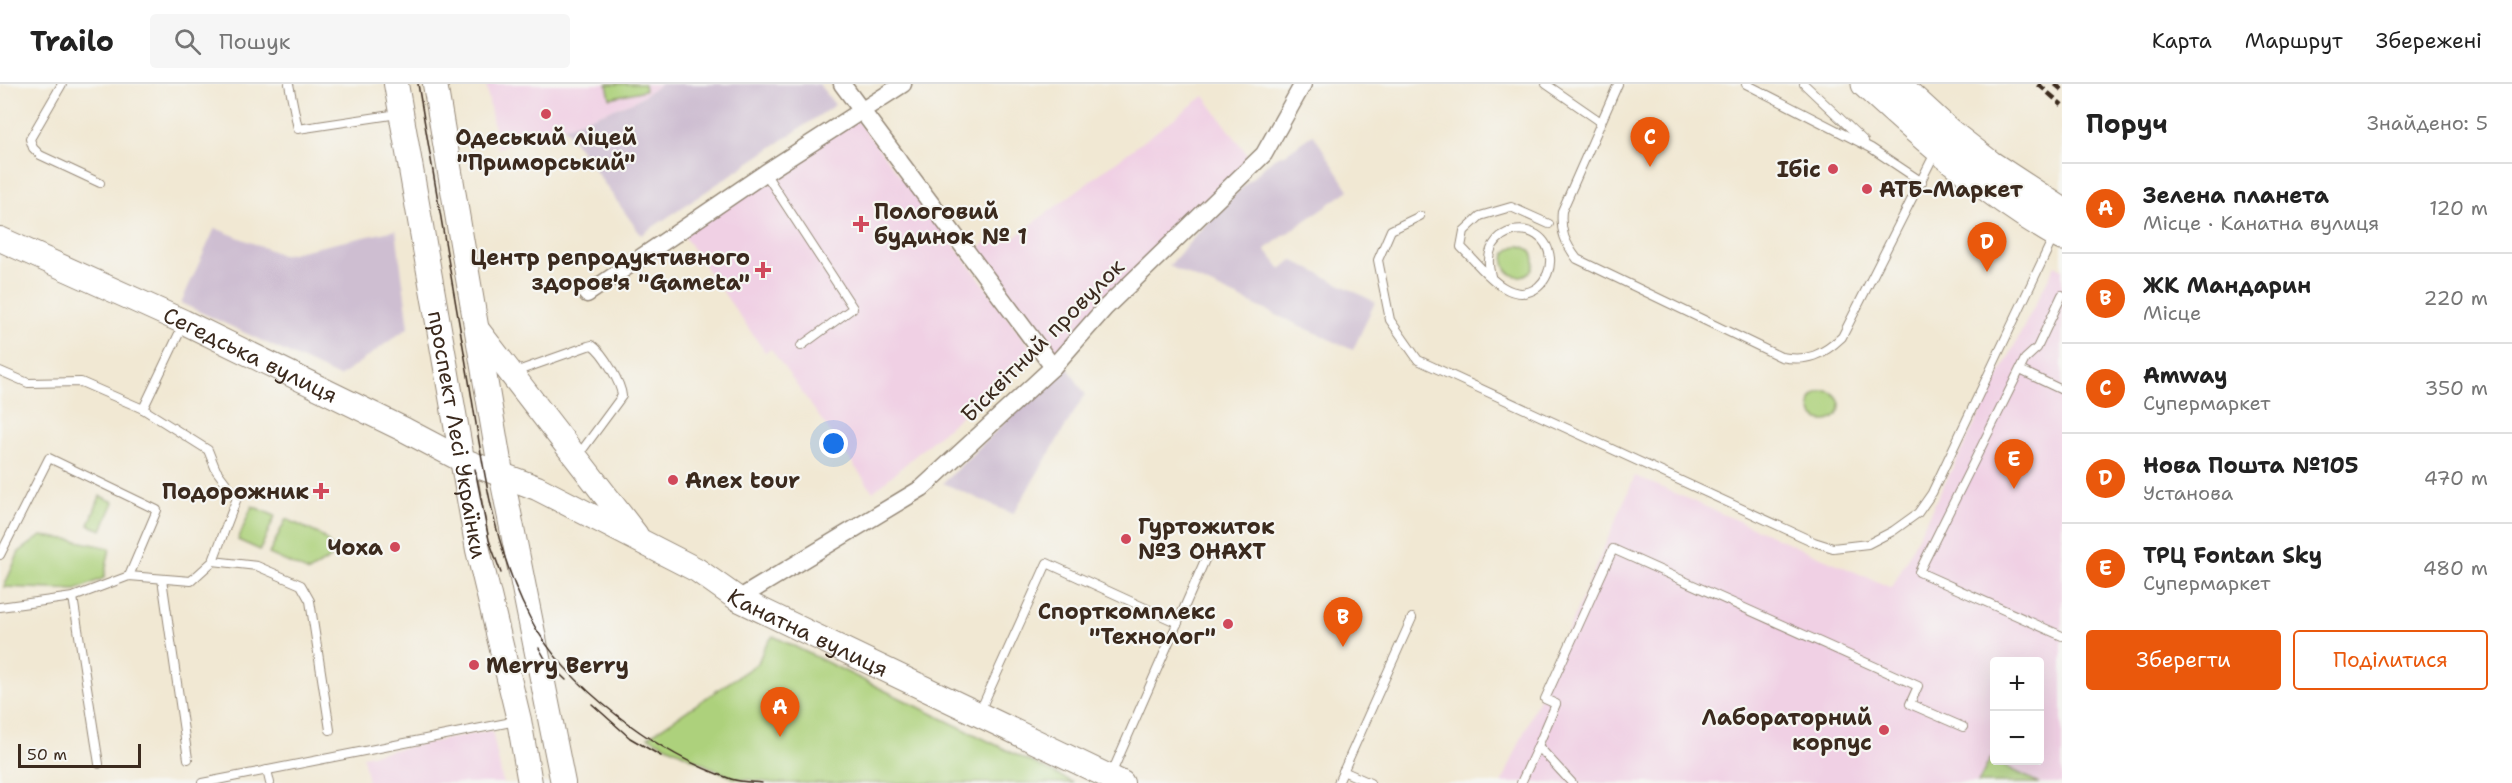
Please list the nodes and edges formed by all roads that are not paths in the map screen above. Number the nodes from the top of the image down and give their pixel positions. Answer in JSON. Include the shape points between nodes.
{"nodes":[{"id":1,"x":62,"y":84,"type":"edge"},
{"id":2,"x":289,"y":84,"type":"edge"},
{"id":3,"x":396,"y":84,"type":"edge"},
{"id":4,"x":435,"y":84,"type":"edge"},
{"id":5,"x":842,"y":84,"type":"edge"},
{"id":6,"x":903,"y":84,"type":"edge"},
{"id":7,"x":1303,"y":84,"type":"edge"},
{"id":8,"x":1546,"y":84,"type":"edge"},
{"id":9,"x":1618,"y":84,"type":"edge"},
{"id":10,"x":1746,"y":84,"type":"edge"},
{"id":11,"x":1804,"y":84,"type":"edge"},
{"id":12,"x":1866,"y":84,"type":"edge"},
{"id":13,"x":1897,"y":84,"type":"edge"},
{"id":14,"x":862,"y":110,"type":"junction"},
{"id":15,"x":401,"y":113,"type":"junction"},
{"id":16,"x":1600,"y":122,"type":"junction"},
{"id":17,"x":1871,"y":148,"type":"junction"},
{"id":18,"x":1937,"y":150,"type":"junction"},
{"id":19,"x":765,"y":173,"type":"junction"},
{"id":20,"x":1922,"y":182,"type":"junction"},
{"id":21,"x":100,"y":183,"type":"dead end"},
{"id":22,"x":1420,"y":216,"type":"dead end"},
{"id":23,"x":1561,"y":220,"type":"junction"},
{"id":24,"x":1549,"y":224,"type":"junction"},
{"id":25,"x":2060,"y":227,"type":"edge"},
{"id":26,"x":1527,"y":231,"type":"junction"},
{"id":27,"x":0,"y":239,"type":"edge"},
{"id":28,"x":1491,"y":276,"type":"junction"},
{"id":29,"x":587,"y":294,"type":"dead end"},
{"id":30,"x":2062,"y":295,"type":"edge"},
{"id":31,"x":184,"y":322,"type":"junction"},
{"id":32,"x":478,"y":331,"type":"junction"},
{"id":33,"x":801,"y":346,"type":"dead end"},
{"id":34,"x":1053,"y":367,"type":"junction"},
{"id":35,"x":2020,"y":370,"type":"junction"},
{"id":36,"x":0,"y":371,"type":"edge"},
{"id":37,"x":511,"y":373,"type":"junction"},
{"id":38,"x":2062,"y":390,"type":"edge"},
{"id":39,"x":143,"y":409,"type":"junction"},
{"id":40,"x":576,"y":457,"type":"junction"},
{"id":41,"x":462,"y":460,"type":"junction"},
{"id":42,"x":501,"y":473,"type":"junction"},
{"id":43,"x":641,"y":541,"type":"junction"},
{"id":44,"x":1208,"y":553,"type":"dead end"},
{"id":45,"x":0,"y":555,"type":"edge"},
{"id":46,"x":213,"y":561,"type":"junction"},
{"id":47,"x":129,"y":576,"type":"junction"},
{"id":48,"x":162,"y":579,"type":"junction"},
{"id":49,"x":73,"y":597,"type":"junction"},
{"id":50,"x":738,"y":599,"type":"junction"},
{"id":51,"x":0,"y":607,"type":"edge"},
{"id":52,"x":1412,"y":618,"type":"dead end"},
{"id":53,"x":1178,"y":623,"type":"junction"},
{"id":54,"x":2062,"y":636,"type":"edge"},
{"id":55,"x":978,"y":714,"type":"junction"},
{"id":56,"x":519,"y":720,"type":"junction"},
{"id":57,"x":1963,"y":727,"type":"dead end"},
{"id":58,"x":330,"y":730,"type":"dead end"},
{"id":59,"x":1538,"y":746,"type":"junction"},
{"id":60,"x":188,"y":759,"type":"dead end"},
{"id":61,"x":99,"y":765,"type":"dead end"},
{"id":62,"x":267,"y":770,"type":"junction"},
{"id":63,"x":1343,"y":771,"type":"junction"},
{"id":64,"x":1116,"y":780,"type":"edge"},
{"id":65,"x":206,"y":783,"type":"edge"},
{"id":66,"x":270,"y":783,"type":"edge"},
{"id":67,"x":530,"y":783,"type":"edge"},
{"id":68,"x":563,"y":783,"type":"edge"},
{"id":69,"x":1338,"y":783,"type":"edge"},
{"id":70,"x":1370,"y":783,"type":"edge"},
{"id":71,"x":1521,"y":783,"type":"edge"},
{"id":72,"x":1572,"y":783,"type":"edge"}],
"edges":[{"from":1,"to":21,"type":"lane","via":[[30,139],[33,148]]},
{"from":2,"to":15,"type":"lane","via":[[298,129]]},
{"from":3,"to":15,"type":"main road","name":"проспект Лесі Українки"},
{"from":4,"to":32,"type":"main road","name":"проспект Лесі Українки"},
{"from":5,"to":14,"type":"street"},
{"from":6,"to":14,"type":"street"},
{"from":7,"to":34,"type":"street","name":"Бісквітний провулок","via":[[1264,154],[1105,308]]},
{"from":8,"to":16,"type":"lane"},
{"from":9,"to":16,"type":"lane"},
{"from":10,"to":17,"type":"lane"},
{"from":11,"to":17,"type":"lane"},
{"from":12,"to":18,"type":"main road"},
{"from":13,"to":25,"type":"main road"},
{"from":14,"to":19,"type":"street"},
{"from":14,"to":34,"type":"street"},
{"from":15,"to":41,"type":"main road","name":"проспект Лесі Українки"},
{"from":16,"to":23,"type":"lane"},
{"from":17,"to":20,"type":"lane"},
{"from":18,"to":20,"type":"lane"},
{"from":18,"to":25,"type":"main road","via":[[1980,183]]},
{"from":19,"to":29,"type":"street"},
{"from":19,"to":33,"type":"lane","via":[[852,308]]},
{"from":20,"to":23,"type":"lane","via":[[1842,337],[1826,352],[1795,360],[1765,350],[1577,259],[1566,244]]},
{"from":22,"to":25,"type":"lane","via":[[1391,231],[1378,260],[1390,320],[1418,360],[1833,548],[1868,543],[1893,531],[1923,507]]},
{"from":23,"to":24,"type":"lane"},
{"from":24,"to":26,"type":"lane"},
{"from":24,"to":28,"type":"lane","via":[[1511,207],[1480,216],[1464,231],[1461,247]]},
{"from":26,"to":28,"type":"lane","via":[[1508,232],[1492,245],[1488,255]]},
{"from":26,"to":28,"type":"lane","via":[[1537,235],[1549,251],[1551,261],[1544,280],[1536,288],[1516,293],[1506,290]]},
{"from":27,"to":31,"type":"main road","name":"Сегедська вулиця"},
{"from":30,"to":35,"type":"lane","via":[[2042,340]]},
{"from":31,"to":39,"type":"lane"},
{"from":31,"to":41,"type":"main road","name":"Сегедська вулиця"},
{"from":32,"to":37,"type":"main road"},
{"from":32,"to":42,"type":"main road","name":"проспект Лесі Українки"},
{"from":34,"to":50,"type":"street","name":"Бісквітний провулок","via":[[922,488]]},
{"from":35,"to":38,"type":"lane"},
{"from":35,"to":54,"type":"lane","via":[[1920,572]]},
{"from":36,"to":39,"type":"lane","via":[[28,383],[81,382]]},
{"from":37,"to":40,"type":"main road"},
{"from":37,"to":40,"type":"lane","via":[[583,347],[597,348],[621,386],[622,396]]},
{"from":39,"to":46,"type":"lane","via":[[208,450],[216,470],[237,498]]},
{"from":40,"to":43,"type":"main road"},
{"from":41,"to":42,"type":"main road","name":"Сегедська вулиця"},
{"from":41,"to":56,"type":"main road","name":"проспект Лесі Українки","via":[[478,550]]},
{"from":42,"to":43,"type":"main road","name":"Канатна вулиця"},
{"from":42,"to":68,"type":"main road","name":"проспект Лесі Українки"},
{"from":43,"to":50,"type":"main road","name":"Канатна вулиця","via":[[697,570]]},
{"from":44,"to":53,"type":"lane"},
{"from":45,"to":47,"type":"lane","via":[[49,458],[157,510]]},
{"from":46,"to":48,"type":"lane","via":[[191,581]]},
{"from":46,"to":58,"type":"lane","via":[[256,566],[301,585],[310,601]]},
{"from":47,"to":48,"type":"lane"},
{"from":47,"to":49,"type":"lane"},
{"from":48,"to":60,"type":"lane"},
{"from":49,"to":51,"type":"lane"},
{"from":49,"to":61,"type":"lane"},
{"from":50,"to":55,"type":"main road","name":"Канатна вулиця"},
{"from":52,"to":63,"type":"lane"},
{"from":53,"to":55,"type":"lane","via":[[1047,563]]},
{"from":53,"to":64,"type":"lane"},
{"from":55,"to":64,"type":"main road","name":"Канатна вулиця"},
{"from":56,"to":62,"type":"lane"},
{"from":56,"to":67,"type":"main road","name":"проспект Лесі Українки"},
{"from":57,"to":59,"type":"lane","via":[[1910,704],[1918,686],[1613,549],[1545,699],[1556,704]]},
{"from":59,"to":71,"type":"lane"},
{"from":59,"to":72,"type":"lane"},
{"from":62,"to":65,"type":"lane"},
{"from":62,"to":66,"type":"lane"},
{"from":63,"to":69,"type":"lane"},
{"from":63,"to":70,"type":"lane"}]}
